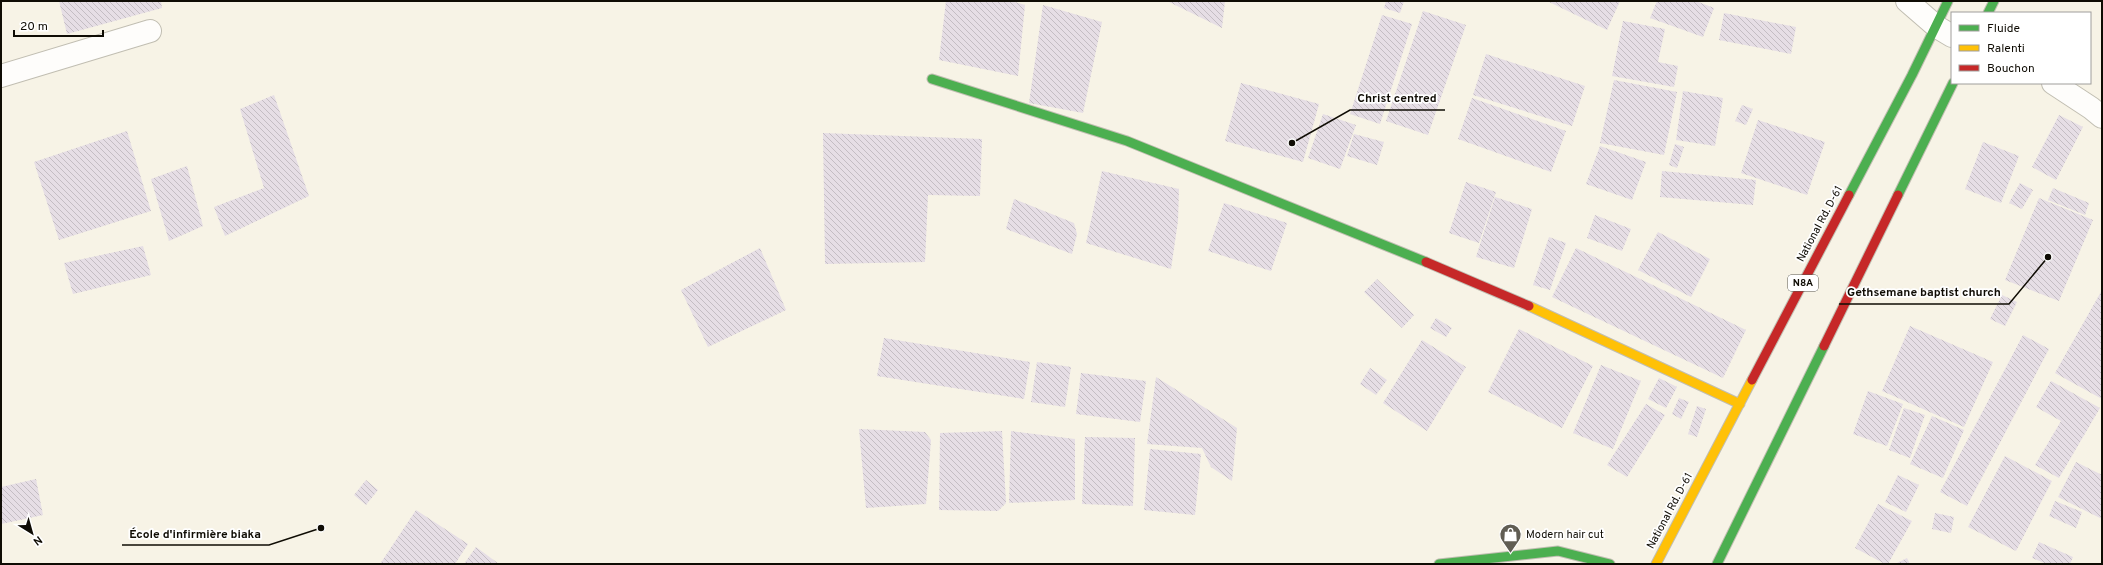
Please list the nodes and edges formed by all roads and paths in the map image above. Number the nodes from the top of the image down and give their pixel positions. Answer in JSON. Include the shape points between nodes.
{"nodes":[{"id":1,"x":1907,"y":1,"type":"edge"},
{"id":2,"x":1948,"y":1,"type":"edge"},
{"id":3,"x":1994,"y":1,"type":"edge"},
{"id":4,"x":1988,"y":12,"type":"edge"},
{"id":5,"x":150,"y":31,"type":"dead end"},
{"id":6,"x":1944,"y":31,"type":"edge"},
{"id":7,"x":1,"y":76,"type":"edge"},
{"id":8,"x":932,"y":79,"type":"dead end"},
{"id":9,"x":1953,"y":84,"type":"edge"},
{"id":10,"x":2055,"y":84,"type":"edge"},
{"id":11,"x":2102,"y":117,"type":"edge"},
{"id":12,"x":1740,"y":404,"type":"junction"},
{"id":13,"x":1439,"y":564,"type":"edge"},
{"id":14,"x":1610,"y":564,"type":"edge"},
{"id":15,"x":1656,"y":564,"type":"edge"},
{"id":16,"x":1717,"y":564,"type":"edge"}],
"edges":[{"from":1,"to":6,"type":"street"},
{"from":2,"to":6,"type":"main road","name":"National Rd. D-61","number":"N8A"},
{"from":3,"to":4,"type":"main road"},
{"from":5,"to":7,"type":"street"},
{"from":6,"to":12,"type":"main road","name":"National Rd. D-61","number":"N8A"},
{"from":8,"to":12,"type":"main road","via":[[1127,142],[1478,282]]},
{"from":9,"to":16,"type":"main road"},
{"from":10,"to":11,"type":"street"},
{"from":12,"to":15,"type":"main road","name":"National Rd. D-61","number":"N8A"},
{"from":13,"to":14,"type":"main road","via":[[1558,551]]}]}
